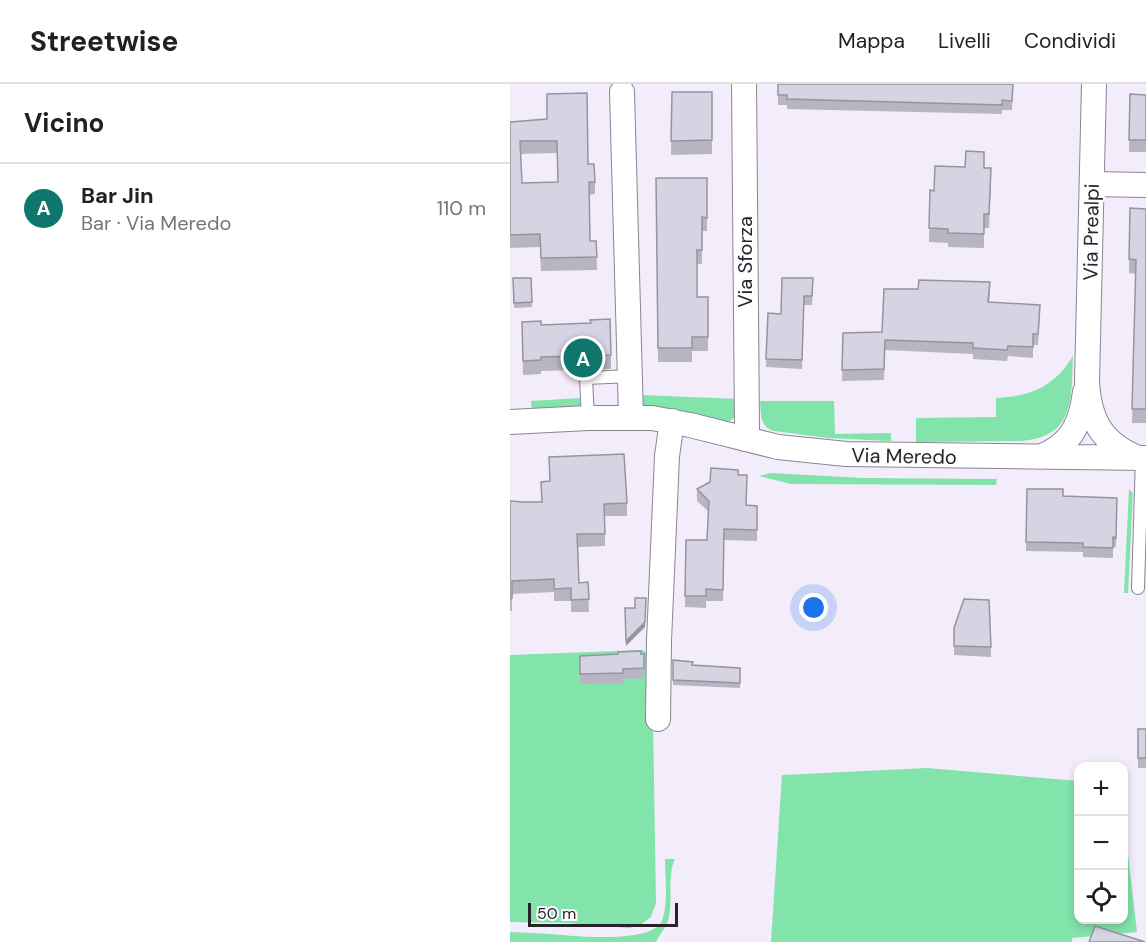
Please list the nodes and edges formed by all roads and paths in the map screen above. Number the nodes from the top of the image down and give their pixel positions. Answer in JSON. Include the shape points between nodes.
{"nodes":[{"id":1,"x":744,"y":84,"type":"edge"},
{"id":2,"x":1094,"y":84,"type":"edge"},
{"id":3,"x":622,"y":92,"type":"dead end"},
{"id":4,"x":1092,"y":184,"type":"junction"},
{"id":5,"x":1146,"y":185,"type":"edge"},
{"id":6,"x":631,"y":376,"type":"junction"},
{"id":7,"x":1087,"y":381,"type":"junction"},
{"id":8,"x":588,"y":417,"type":"junction"},
{"id":9,"x":632,"y":417,"type":"junction"},
{"id":10,"x":672,"y":421,"type":"junction"},
{"id":11,"x":510,"y":422,"type":"edge"},
{"id":12,"x":745,"y":439,"type":"junction"},
{"id":13,"x":1038,"y":458,"type":"junction"},
{"id":14,"x":1142,"y":458,"type":"edge"},
{"id":15,"x":1138,"y":588,"type":"dead end"},
{"id":16,"x":658,"y":719,"type":"dead end"}],
"edges":[{"from":1,"to":12,"type":"street","name":"Via Sforza"},
{"from":2,"to":4,"type":"street","name":"Via Prealpi"},
{"from":3,"to":6,"type":"street"},
{"from":4,"to":5,"type":"street"},
{"from":4,"to":7,"type":"street","name":"Via Prealpi"},
{"from":6,"to":8,"type":"lane","via":[[586,378]]},
{"from":6,"to":9,"type":"street"},
{"from":7,"to":13,"type":"street","name":"Via Prealpi","via":[[1074,431],[1059,448]]},
{"from":7,"to":14,"type":"street","name":"Via Prealpi","via":[[1094,419],[1102,433],[1112,445]]},
{"from":8,"to":9,"type":"street","name":"Via Meredo"},
{"from":8,"to":11,"type":"street","name":"Via Meredo"},
{"from":9,"to":10,"type":"street","name":"Via Meredo"},
{"from":10,"to":12,"type":"street","name":"Via Meredo"},
{"from":10,"to":16,"type":"street","via":[[667,456]]},
{"from":12,"to":13,"type":"street","name":"Via Meredo","via":[[815,453]]},
{"from":13,"to":14,"type":"street","name":"Via Meredo"},
{"from":14,"to":15,"type":"lane"}]}
